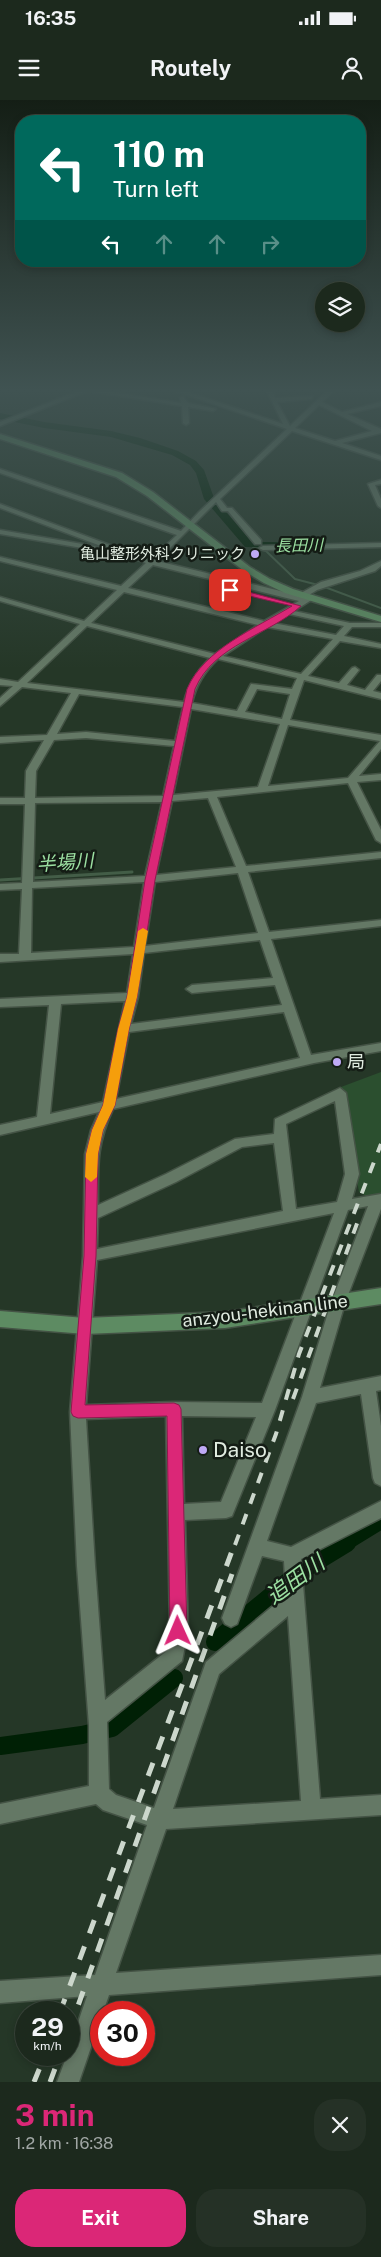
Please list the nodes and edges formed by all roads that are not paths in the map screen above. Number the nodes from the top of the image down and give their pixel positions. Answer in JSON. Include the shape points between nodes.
{"nodes":[{"id":1,"x":36,"y":483,"type":"edge"},
{"id":2,"x":133,"y":483,"type":"edge"},
{"id":3,"x":232,"y":483,"type":"edge"},
{"id":4,"x":374,"y":483,"type":"edge"},
{"id":5,"x":379,"y":496,"type":"edge"},
{"id":6,"x":216,"y":499,"type":"junction"},
{"id":7,"x":0,"y":506,"type":"edge"},
{"id":8,"x":381,"y":506,"type":"edge"},
{"id":9,"x":190,"y":526,"type":"junction"},
{"id":10,"x":0,"y":532,"type":"edge"},
{"id":11,"x":182,"y":534,"type":"junction"},
{"id":12,"x":381,"y":545,"type":"edge"},
{"id":13,"x":0,"y":559,"type":"edge"},
{"id":14,"x":381,"y":563,"type":"edge"},
{"id":15,"x":148,"y":564,"type":"junction"},
{"id":16,"x":122,"y":588,"type":"junction"},
{"id":17,"x":307,"y":597,"type":"junction"},
{"id":18,"x":0,"y":599,"type":"edge"},
{"id":19,"x":298,"y":606,"type":"junction"},
{"id":20,"x":289,"y":612,"type":"junction"},
{"id":21,"x":381,"y":619,"type":"edge"},
{"id":22,"x":86,"y":624,"type":"junction"},
{"id":23,"x":266,"y":624,"type":"junction"},
{"id":24,"x":350,"y":625,"type":"junction"},
{"id":25,"x":381,"y":625,"type":"edge"},
{"id":26,"x":338,"y":638,"type":"junction"},
{"id":27,"x":381,"y":647,"type":"edge"},
{"id":28,"x":215,"y":656,"type":"junction"},
{"id":29,"x":375,"y":656,"type":"dead end"},
{"id":30,"x":355,"y":670,"type":"dead end"},
{"id":31,"x":302,"y":677,"type":"junction"},
{"id":32,"x":380,"y":677,"type":"edge"},
{"id":33,"x":0,"y":682,"type":"edge"},
{"id":34,"x":20,"y":684,"type":"junction"},
{"id":35,"x":341,"y":687,"type":"junction"},
{"id":36,"x":77,"y":691,"type":"junction"},
{"id":37,"x":295,"y":692,"type":"junction"},
{"id":38,"x":367,"y":693,"type":"junction"},
{"id":39,"x":381,"y":696,"type":"edge"},
{"id":40,"x":0,"y":703,"type":"edge"},
{"id":41,"x":186,"y":705,"type":"junction"},
{"id":42,"x":240,"y":714,"type":"junction"},
{"id":43,"x":285,"y":722,"type":"junction"},
{"id":44,"x":50,"y":737,"type":"junction"},
{"id":45,"x":381,"y":738,"type":"edge"},
{"id":46,"x":0,"y":740,"type":"edge"},
{"id":47,"x":381,"y":743,"type":"edge"},
{"id":48,"x":179,"y":744,"type":"junction"},
{"id":49,"x":381,"y":777,"type":"edge"},
{"id":50,"x":351,"y":780,"type":"junction"},
{"id":51,"x":262,"y":789,"type":"junction"},
{"id":52,"x":211,"y":794,"type":"junction"},
{"id":53,"x":166,"y":799,"type":"junction"},
{"id":54,"x":30,"y":800,"type":"junction"},
{"id":55,"x":0,"y":801,"type":"edge"},
{"id":56,"x":381,"y":840,"type":"edge"},
{"id":57,"x":381,"y":855,"type":"edge"},
{"id":58,"x":242,"y":870,"type":"junction"},
{"id":59,"x":150,"y":880,"type":"junction"},
{"id":60,"x":28,"y":885,"type":"junction"},
{"id":61,"x":0,"y":887,"type":"edge"},
{"id":62,"x":381,"y":923,"type":"edge"},
{"id":63,"x":263,"y":937,"type":"junction"},
{"id":64,"x":140,"y":950,"type":"junction"},
{"id":65,"x":26,"y":956,"type":"junction"},
{"id":66,"x":0,"y":958,"type":"edge"},
{"id":67,"x":278,"y":981,"type":"junction"},
{"id":68,"x":192,"y":989,"type":"dead end"},
{"id":69,"x":132,"y":997,"type":"junction"},
{"id":70,"x":56,"y":1001,"type":"junction"},
{"id":71,"x":0,"y":1003,"type":"edge"},
{"id":72,"x":287,"y":1008,"type":"junction"},
{"id":73,"x":124,"y":1029,"type":"junction"},
{"id":74,"x":381,"y":1047,"type":"edge"},
{"id":75,"x":307,"y":1062,"type":"junction"},
{"id":76,"x":109,"y":1105,"type":"junction"},
{"id":77,"x":43,"y":1120,"type":"junction"},
{"id":78,"x":0,"y":1130,"type":"edge"},
{"id":79,"x":280,"y":1138,"type":"junction"},
{"id":80,"x":380,"y":1199,"type":"edge"},
{"id":81,"x":343,"y":1206,"type":"junction"},
{"id":82,"x":90,"y":1214,"type":"junction"},
{"id":83,"x":290,"y":1214,"type":"junction"},
{"id":84,"x":90,"y":1256,"type":"junction"},
{"id":85,"x":381,"y":1296,"type":"edge"},
{"id":86,"x":338,"y":1303,"type":"junction"},
{"id":87,"x":306,"y":1307,"type":"junction"},
{"id":88,"x":0,"y":1320,"type":"edge"},
{"id":89,"x":85,"y":1326,"type":"junction"},
{"id":90,"x":374,"y":1384,"type":"edge"},
{"id":91,"x":310,"y":1396,"type":"junction"},
{"id":92,"x":174,"y":1409,"type":"junction"},
{"id":93,"x":267,"y":1410,"type":"junction"},
{"id":94,"x":78,"y":1412,"type":"junction"},
{"id":95,"x":381,"y":1478,"type":"edge"},
{"id":96,"x":381,"y":1509,"type":"edge"},
{"id":97,"x":176,"y":1512,"type":"junction"},
{"id":98,"x":257,"y":1548,"type":"junction"},
{"id":99,"x":294,"y":1577,"type":"junction"},
{"id":100,"x":231,"y":1618,"type":"dead end"},
{"id":101,"x":98,"y":1727,"type":"junction"},
{"id":102,"x":99,"y":1794,"type":"junction"},
{"id":103,"x":381,"y":1805,"type":"edge"},
{"id":104,"x":311,"y":1811,"type":"junction"},
{"id":105,"x":0,"y":1814,"type":"edge"},
{"id":106,"x":160,"y":1820,"type":"junction"},
{"id":107,"x":381,"y":1965,"type":"edge"},
{"id":108,"x":101,"y":1986,"type":"junction"},
{"id":109,"x":0,"y":1992,"type":"edge"},
{"id":110,"x":68,"y":2082,"type":"edge"}],
"edges":[{"from":1,"to":11,"type":"street"},
{"from":2,"to":9,"type":"main road"},
{"from":3,"to":6,"type":"street"},
{"from":4,"to":5,"type":"street","via":[[371,484]]},
{"from":5,"to":8,"type":"street"},
{"from":6,"to":9,"type":"street"},
{"from":6,"to":12,"type":"street","via":[[224,510],[230,509],[260,545]]},
{"from":7,"to":15,"type":"street"},
{"from":9,"to":11,"type":"street"},
{"from":9,"to":17,"type":"main road","via":[[266,581]]},
{"from":10,"to":15,"type":"street","via":[[88,546]]},
{"from":11,"to":15,"type":"street"},
{"from":13,"to":16,"type":"street"},
{"from":14,"to":17,"type":"street","via":[[370,571],[317,585]]},
{"from":15,"to":16,"type":"street"},
{"from":15,"to":17,"type":"street"},
{"from":15,"to":19,"type":"street"},
{"from":16,"to":22,"type":"street"},
{"from":16,"to":23,"type":"street"},
{"from":17,"to":19,"type":"street"},
{"from":17,"to":21,"type":"main road"},
{"from":18,"to":22,"type":"street"},
{"from":19,"to":20,"type":"street"},
{"from":20,"to":23,"type":"street"},
{"from":20,"to":24,"type":"street"},
{"from":22,"to":28,"type":"street"},
{"from":22,"to":34,"type":"street"},
{"from":23,"to":26,"type":"street"},
{"from":23,"to":28,"type":"street"},
{"from":24,"to":25,"type":"street"},
{"from":24,"to":26,"type":"street"},
{"from":26,"to":27,"type":"street"},
{"from":26,"to":31,"type":"street"},
{"from":27,"to":29,"type":"street"},
{"from":28,"to":31,"type":"street"},
{"from":28,"to":41,"type":"street","via":[[195,678]]},
{"from":30,"to":35,"type":"street"},
{"from":31,"to":35,"type":"street"},
{"from":31,"to":37,"type":"street"},
{"from":32,"to":38,"type":"street"},
{"from":33,"to":34,"type":"street"},
{"from":34,"to":36,"type":"street"},
{"from":34,"to":40,"type":"street"},
{"from":35,"to":38,"type":"street"},
{"from":36,"to":41,"type":"street"},
{"from":36,"to":44,"type":"street"},
{"from":37,"to":42,"type":"street","via":[[254,686]]},
{"from":37,"to":43,"type":"street"},
{"from":38,"to":39,"type":"street"},
{"from":41,"to":42,"type":"street"},
{"from":41,"to":48,"type":"street"},
{"from":42,"to":43,"type":"street"},
{"from":43,"to":45,"type":"street"},
{"from":43,"to":51,"type":"street"},
{"from":44,"to":46,"type":"street"},
{"from":44,"to":48,"type":"street","via":[[86,734]]},
{"from":44,"to":54,"type":"street","via":[[31,771]]},
{"from":47,"to":50,"type":"street"},
{"from":48,"to":53,"type":"street"},
{"from":49,"to":50,"type":"street"},
{"from":50,"to":51,"type":"street"},
{"from":50,"to":56,"type":"street"},
{"from":51,"to":52,"type":"street"},
{"from":52,"to":53,"type":"street"},
{"from":52,"to":58,"type":"street"},
{"from":53,"to":54,"type":"street"},
{"from":53,"to":59,"type":"street"},
{"from":54,"to":55,"type":"street"},
{"from":54,"to":60,"type":"street"},
{"from":57,"to":58,"type":"street"},
{"from":58,"to":59,"type":"street"},
{"from":58,"to":63,"type":"street"},
{"from":59,"to":60,"type":"street"},
{"from":59,"to":64,"type":"street"},
{"from":60,"to":61,"type":"street"},
{"from":60,"to":65,"type":"street"},
{"from":62,"to":63,"type":"street"},
{"from":63,"to":64,"type":"street"},
{"from":63,"to":67,"type":"street"},
{"from":64,"to":65,"type":"street"},
{"from":64,"to":69,"type":"street"},
{"from":65,"to":66,"type":"street"},
{"from":67,"to":68,"type":"street"},
{"from":67,"to":72,"type":"street"},
{"from":69,"to":70,"type":"street"},
{"from":69,"to":73,"type":"street"},
{"from":70,"to":71,"type":"street"},
{"from":70,"to":77,"type":"street"},
{"from":72,"to":73,"type":"street"},
{"from":72,"to":75,"type":"street"},
{"from":73,"to":76,"type":"street"},
{"from":74,"to":75,"type":"street"},
{"from":75,"to":76,"type":"street"},
{"from":76,"to":77,"type":"street"},
{"from":76,"to":82,"type":"street","via":[[92,1154]]},
{"from":77,"to":78,"type":"street"},
{"from":79,"to":81,"type":"street","via":[[280,1122],[340,1093],[352,1174]]},
{"from":79,"to":82,"type":"street","via":[[240,1142],[171,1178]]},
{"from":79,"to":83,"type":"street"},
{"from":80,"to":81,"type":"street"},
{"from":80,"to":86,"type":"street"},
{"from":81,"to":83,"type":"street"},
{"from":81,"to":87,"type":"street"},
{"from":82,"to":84,"type":"street"},
{"from":83,"to":84,"type":"street"},
{"from":84,"to":89,"type":"street"},
{"from":85,"to":86,"type":"main road","name":"anzyou-hekinan line"},
{"from":86,"to":87,"type":"main road","name":"anzyou-hekinan line"},
{"from":86,"to":91,"type":"street"},
{"from":87,"to":89,"type":"main road","name":"anzyou-hekinan line","via":[[225,1320]]},
{"from":87,"to":93,"type":"street"},
{"from":88,"to":89,"type":"main road","name":"anzyou-hekinan line"},
{"from":89,"to":94,"type":"street"},
{"from":90,"to":91,"type":"street"},
{"from":90,"to":95,"type":"street"},
{"from":91,"to":98,"type":"street"},
{"from":92,"to":93,"type":"street"},
{"from":92,"to":94,"type":"street"},
{"from":92,"to":97,"type":"street"},
{"from":93,"to":97,"type":"street","via":[[226,1510]]},
{"from":94,"to":101,"type":"street"},
{"from":96,"to":99,"type":"street"},
{"from":97,"to":101,"type":"street","via":[[176,1655]]},
{"from":98,"to":99,"type":"street"},
{"from":98,"to":100,"type":"street"},
{"from":99,"to":104,"type":"street"},
{"from":99,"to":106,"type":"street","via":[[212,1668]]},
{"from":101,"to":102,"type":"street"},
{"from":102,"to":105,"type":"street"},
{"from":102,"to":106,"type":"street","via":[[110,1803]]},
{"from":103,"to":104,"type":"street"},
{"from":104,"to":106,"type":"street"},
{"from":106,"to":108,"type":"street"},
{"from":107,"to":108,"type":"street"},
{"from":108,"to":109,"type":"street"},
{"from":108,"to":110,"type":"street"}]}
